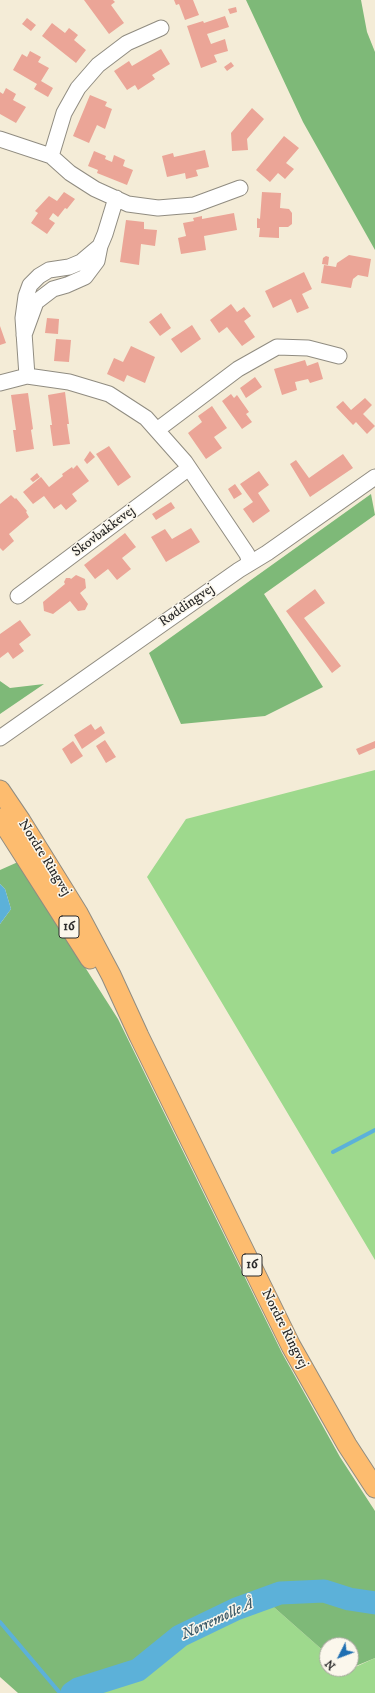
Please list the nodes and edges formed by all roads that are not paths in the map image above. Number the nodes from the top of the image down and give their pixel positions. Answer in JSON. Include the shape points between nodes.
{"nodes":[{"id":1,"x":161,"y":28,"type":"dead end"},
{"id":2,"x":0,"y":139,"type":"edge"},
{"id":3,"x":51,"y":156,"type":"junction"},
{"id":4,"x":240,"y":188,"type":"dead end"},
{"id":5,"x":116,"y":198,"type":"junction"},
{"id":6,"x":339,"y":356,"type":"dead end"},
{"id":7,"x":27,"y":376,"type":"junction"},
{"id":8,"x":0,"y":382,"type":"edge"},
{"id":9,"x":157,"y":430,"type":"junction"},
{"id":10,"x":189,"y":468,"type":"junction"},
{"id":11,"x":375,"y":477,"type":"edge"},
{"id":12,"x":250,"y":563,"type":"junction"},
{"id":13,"x":18,"y":596,"type":"dead end"},
{"id":14,"x":0,"y":738,"type":"edge"},
{"id":15,"x":0,"y":790,"type":"edge"},
{"id":16,"x":6,"y":828,"type":"edge"},
{"id":17,"x":375,"y":1488,"type":"edge"}],
"edges":[{"from":1,"to":3,"type":"street","via":[[127,43],[98,65],[78,88],[64,113]]},
{"from":2,"to":3,"type":"street"},
{"from":3,"to":5,"type":"street","via":[[95,190]]},
{"from":4,"to":5,"type":"street","via":[[194,205],[158,208],[128,204]]},
{"from":5,"to":7,"type":"street","via":[[97,261],[85,277],[53,289],[36,302],[24,335]]},
{"from":6,"to":9,"type":"street","via":[[308,348],[277,347],[238,369]]},
{"from":7,"to":8,"type":"street"},
{"from":7,"to":9,"type":"street","via":[[69,382],[109,394],[146,418]]},
{"from":9,"to":10,"type":"street"},
{"from":10,"to":12,"type":"street","via":[[247,554]]},
{"from":10,"to":13,"type":"street","name":"Skovbakkevej"},
{"from":11,"to":12,"type":"street","name":"Røddingvej"},
{"from":12,"to":14,"type":"street","name":"Røddingvej"},
{"from":15,"to":16,"type":"main road","name":"Nordre Ringvej","number":"16"},
{"from":16,"to":17,"type":"main road","name":"Nordre Ringvej","number":"16","via":[[139,1036],[292,1346],[347,1445]]}]}
